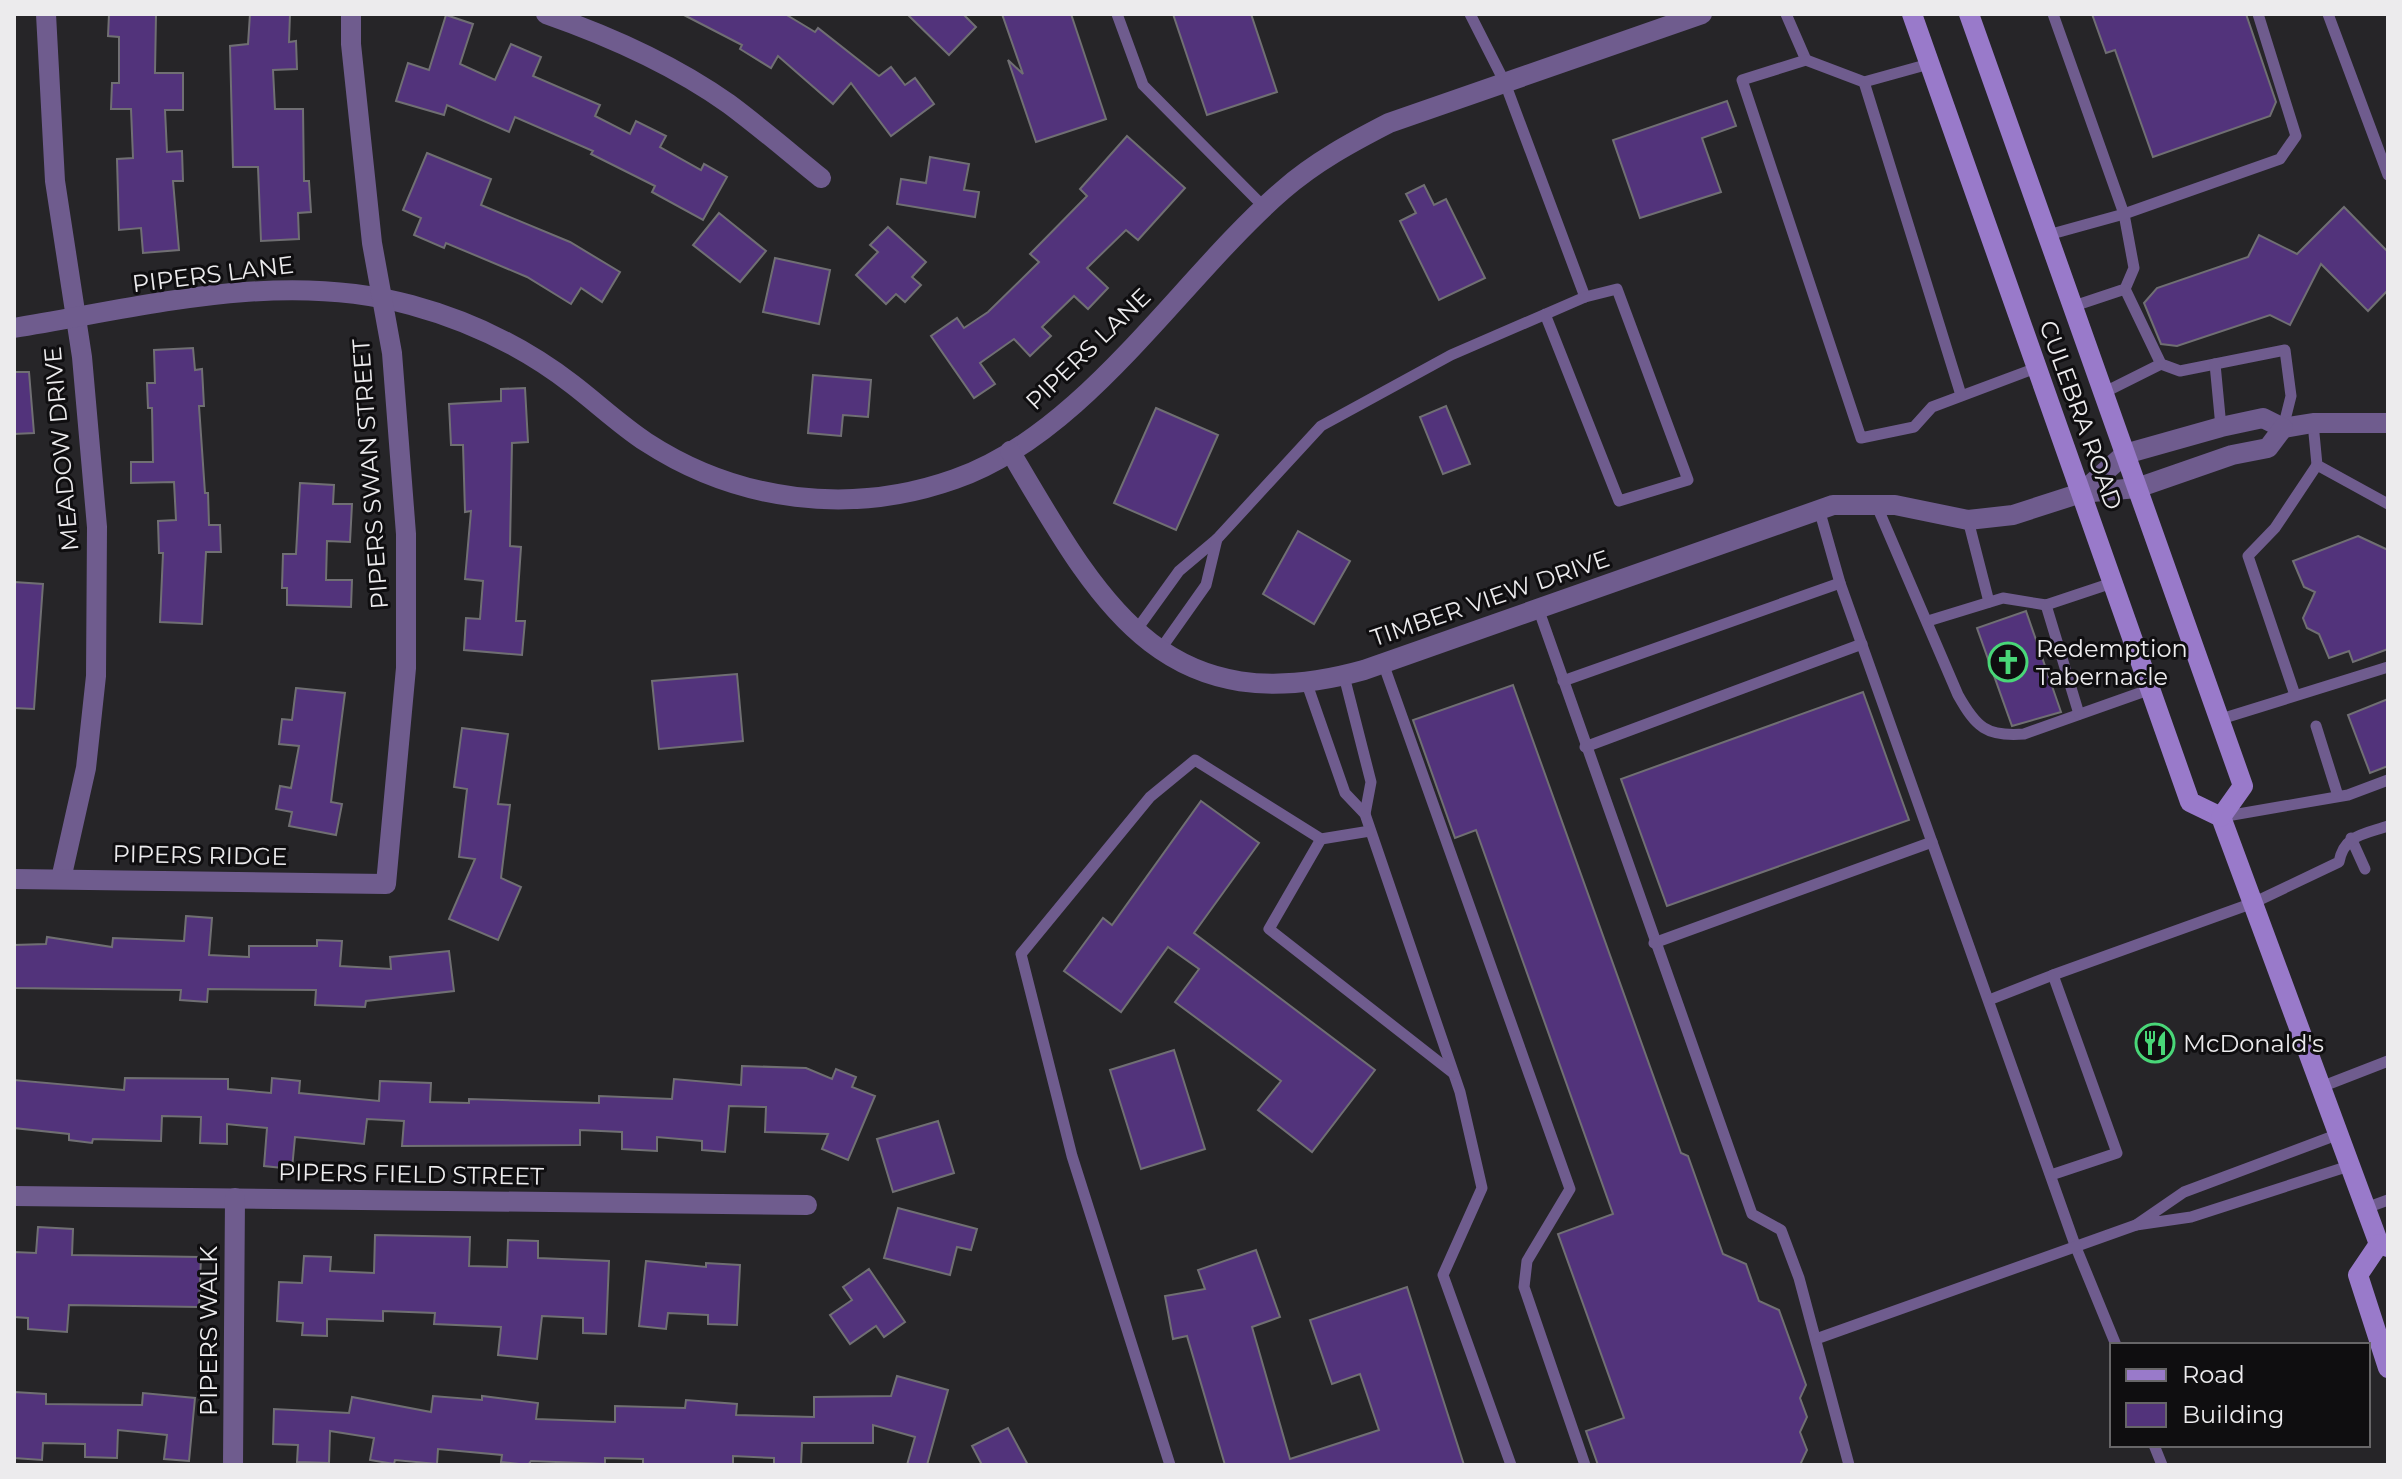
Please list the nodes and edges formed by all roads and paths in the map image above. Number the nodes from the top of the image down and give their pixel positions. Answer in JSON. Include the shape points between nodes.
{"nodes":[{"id":1,"x":46,"y":14,"type":"edge"},
{"id":2,"x":351,"y":14,"type":"edge"},
{"id":3,"x":546,"y":14,"type":"edge"},
{"id":4,"x":1117,"y":14,"type":"edge"},
{"id":5,"x":1470,"y":14,"type":"edge"},
{"id":6,"x":1702,"y":14,"type":"edge"},
{"id":7,"x":1786,"y":14,"type":"edge"},
{"id":8,"x":1912,"y":14,"type":"edge"},
{"id":9,"x":1969,"y":14,"type":"edge"},
{"id":10,"x":2053,"y":14,"type":"edge"},
{"id":11,"x":2258,"y":14,"type":"edge"},
{"id":12,"x":2328,"y":14,"type":"edge"},
{"id":13,"x":1806,"y":60,"type":"junction"},
{"id":14,"x":1929,"y":64,"type":"junction"},
{"id":15,"x":1864,"y":82,"type":"junction"},
{"id":16,"x":1505,"y":83,"type":"junction"},
{"id":17,"x":2388,"y":175,"type":"edge"},
{"id":18,"x":821,"y":178,"type":"dead end"},
{"id":19,"x":1265,"y":208,"type":"junction"},
{"id":20,"x":2124,"y":214,"type":"junction"},
{"id":21,"x":2048,"y":235,"type":"junction"},
{"id":22,"x":2125,"y":289,"type":"junction"},
{"id":23,"x":1585,"y":297,"type":"junction"},
{"id":24,"x":381,"y":298,"type":"junction"},
{"id":25,"x":2074,"y":306,"type":"junction"},
{"id":26,"x":1545,"y":314,"type":"junction"},
{"id":27,"x":76,"y":318,"type":"junction"},
{"id":28,"x":14,"y":328,"type":"edge"},
{"id":29,"x":2161,"y":364,"type":"junction"},
{"id":30,"x":2215,"y":364,"type":"junction"},
{"id":31,"x":2036,"y":368,"type":"junction"},
{"id":32,"x":2105,"y":392,"type":"junction"},
{"id":33,"x":1961,"y":395,"type":"junction"},
{"id":34,"x":2313,"y":423,"type":"junction"},
{"id":35,"x":2388,"y":423,"type":"edge"},
{"id":36,"x":2221,"y":427,"type":"junction"},
{"id":37,"x":2283,"y":428,"type":"junction"},
{"id":38,"x":1010,"y":451,"type":"junction"},
{"id":39,"x":2125,"y":454,"type":"junction"},
{"id":40,"x":2317,"y":465,"type":"junction"},
{"id":41,"x":2137,"y":488,"type":"junction"},
{"id":42,"x":2081,"y":493,"type":"junction"},
{"id":43,"x":1876,"y":504,"type":"junction"},
{"id":44,"x":2388,"y":504,"type":"edge"},
{"id":45,"x":1819,"y":509,"type":"junction"},
{"id":46,"x":1968,"y":520,"type":"junction"},
{"id":47,"x":1217,"y":539,"type":"junction"},
{"id":48,"x":1840,"y":583,"type":"junction"},
{"id":49,"x":2112,"y":583,"type":"junction"},
{"id":50,"x":1989,"y":602,"type":"junction"},
{"id":51,"x":2046,"y":605,"type":"junction"},
{"id":52,"x":1538,"y":608,"type":"junction"},
{"id":53,"x":1928,"y":621,"type":"junction"},
{"id":54,"x":1135,"y":632,"type":"junction"},
{"id":55,"x":1862,"y":644,"type":"junction"},
{"id":56,"x":1160,"y":651,"type":"junction"},
{"id":57,"x":1383,"y":663,"type":"junction"},
{"id":58,"x":2388,"y":667,"type":"edge"},
{"id":59,"x":1344,"y":676,"type":"junction"},
{"id":60,"x":1563,"y":681,"type":"junction"},
{"id":61,"x":1307,"y":684,"type":"junction"},
{"id":62,"x":2151,"y":689,"type":"junction"},
{"id":63,"x":2295,"y":695,"type":"junction"},
{"id":64,"x":2079,"y":714,"type":"junction"},
{"id":65,"x":2221,"y":719,"type":"junction"},
{"id":66,"x":2316,"y":726,"type":"dead end"},
{"id":67,"x":1585,"y":747,"type":"junction"},
{"id":68,"x":2388,"y":780,"type":"edge"},
{"id":69,"x":2338,"y":796,"type":"junction"},
{"id":70,"x":1365,"y":814,"type":"junction"},
{"id":71,"x":2221,"y":817,"type":"junction"},
{"id":72,"x":2388,"y":826,"type":"edge"},
{"id":73,"x":1370,"y":831,"type":"junction"},
{"id":74,"x":2351,"y":838,"type":"junction"},
{"id":75,"x":1321,"y":839,"type":"junction"},
{"id":76,"x":1932,"y":842,"type":"junction"},
{"id":77,"x":2365,"y":869,"type":"dead end"},
{"id":78,"x":14,"y":879,"type":"edge"},
{"id":79,"x":61,"y":879,"type":"junction"},
{"id":80,"x":386,"y":884,"type":"joint"},
{"id":81,"x":2253,"y":903,"type":"junction"},
{"id":82,"x":1654,"y":943,"type":"junction"},
{"id":83,"x":2053,"y":975,"type":"junction"},
{"id":84,"x":1989,"y":1000,"type":"junction"},
{"id":85,"x":2388,"y":1061,"type":"edge"},
{"id":86,"x":1454,"y":1073,"type":"junction"},
{"id":87,"x":2321,"y":1087,"type":"junction"},
{"id":88,"x":2339,"y":1134,"type":"junction"},
{"id":89,"x":2349,"y":1166,"type":"junction"},
{"id":90,"x":2051,"y":1175,"type":"junction"},
{"id":91,"x":14,"y":1196,"type":"edge"},
{"id":92,"x":235,"y":1198,"type":"junction"},
{"id":93,"x":2388,"y":1200,"type":"edge"},
{"id":94,"x":807,"y":1205,"type":"dead end"},
{"id":95,"x":2366,"y":1208,"type":"junction"},
{"id":96,"x":2136,"y":1225,"type":"junction"},
{"id":97,"x":2075,"y":1245,"type":"junction"},
{"id":98,"x":2384,"y":1246,"type":"edge"},
{"id":99,"x":1816,"y":1339,"type":"junction"},
{"id":100,"x":2115,"y":1343,"type":"edge"},
{"id":101,"x":2388,"y":1368,"type":"edge"},
{"id":102,"x":233,"y":1465,"type":"edge"},
{"id":103,"x":1170,"y":1465,"type":"edge"},
{"id":104,"x":1511,"y":1465,"type":"edge"},
{"id":105,"x":1585,"y":1465,"type":"edge"},
{"id":106,"x":1849,"y":1465,"type":"edge"}],
"edges":[{"from":1,"to":27,"type":"street","name":"MEADOW DRIVE","via":[[55,181]]},
{"from":2,"to":24,"type":"street","name":"PIPERS SWAN STREET"},
{"from":3,"to":18,"type":"street","via":[[658,61],[727,103]]},
{"from":4,"to":19,"type":"lane","via":[[1143,85]]},
{"from":5,"to":16,"type":"lane"},
{"from":6,"to":16,"type":"street","name":"PIPERS LANE"},
{"from":7,"to":13,"type":"lane"},
{"from":8,"to":14,"type":"main road","name":"CULEBRA ROAD"},
{"from":9,"to":21,"type":"main road","name":"CULEBRA ROAD"},
{"from":10,"to":20,"type":"lane"},
{"from":11,"to":20,"type":"lane","via":[[2296,136],[2280,159]]},
{"from":12,"to":17,"type":"lane"},
{"from":13,"to":15,"type":"lane"},
{"from":13,"to":33,"type":"lane","via":[[1742,80],[1861,438],[1914,427],[1932,407]]},
{"from":14,"to":15,"type":"lane"},
{"from":14,"to":31,"type":"main road","name":"CULEBRA ROAD"},
{"from":15,"to":33,"type":"lane"},
{"from":16,"to":19,"type":"street","name":"PIPERS LANE","via":[[1355,140]]},
{"from":16,"to":23,"type":"lane"},
{"from":19,"to":38,"type":"street","name":"PIPERS LANE","via":[[1096,381]]},
{"from":20,"to":21,"type":"lane"},
{"from":20,"to":22,"type":"lane","via":[[2134,268]]},
{"from":21,"to":25,"type":"main road","name":"CULEBRA ROAD"},
{"from":22,"to":25,"type":"lane"},
{"from":22,"to":29,"type":"lane"},
{"from":23,"to":26,"type":"lane"},
{"from":23,"to":26,"type":"lane","via":[[1617,289],[1688,480],[1619,501]]},
{"from":24,"to":27,"type":"street","name":"PIPERS LANE","via":[[267,290]]},
{"from":24,"to":38,"type":"street","name":"PIPERS LANE","via":[[452,318],[512,344],[663,453],[757,491],[807,500],[889,495],[954,480]]},
{"from":24,"to":80,"type":"street","name":"PIPERS SWAN STREET","via":[[392,353],[406,534],[406,668]]},
{"from":25,"to":32,"type":"main road","name":"CULEBRA ROAD"},
{"from":26,"to":47,"type":"lane","via":[[1451,355],[1321,426]]},
{"from":27,"to":28,"type":"street","name":"PIPERS LANE"},
{"from":27,"to":79,"type":"street","name":"MEADOW DRIVE","via":[[97,527],[96,676],[86,768]]},
{"from":29,"to":30,"type":"lane","via":[[2180,371]]},
{"from":29,"to":32,"type":"lane"},
{"from":30,"to":36,"type":"lane"},
{"from":30,"to":37,"type":"lane","via":[[2285,350],[2291,396]]},
{"from":31,"to":33,"type":"lane"},
{"from":31,"to":42,"type":"main road","name":"CULEBRA ROAD"},
{"from":32,"to":39,"type":"main road","name":"CULEBRA ROAD"},
{"from":34,"to":35,"type":"street","name":"TIMBER VIEW DRIVE"},
{"from":34,"to":37,"type":"street","name":"TIMBER VIEW DRIVE"},
{"from":34,"to":40,"type":"lane"},
{"from":36,"to":37,"type":"street","name":"TIMBER VIEW DRIVE","via":[[2263,418]]},
{"from":36,"to":39,"type":"street","name":"TIMBER VIEW DRIVE"},
{"from":37,"to":41,"type":"street","name":"TIMBER VIEW DRIVE","via":[[2268,448]]},
{"from":38,"to":54,"type":"street","name":"TIMBER VIEW DRIVE","via":[[1083,573]]},
{"from":39,"to":41,"type":"main road","name":"CULEBRA ROAD"},
{"from":39,"to":42,"type":"street","name":"TIMBER VIEW DRIVE"},
{"from":40,"to":44,"type":"lane"},
{"from":40,"to":63,"type":"lane","via":[[2275,528],[2248,556]]},
{"from":41,"to":42,"type":"street","name":"TIMBER VIEW DRIVE"},
{"from":41,"to":65,"type":"main road","name":"CULEBRA ROAD"},
{"from":42,"to":46,"type":"street","name":"TIMBER VIEW DRIVE","via":[[2013,515]]},
{"from":42,"to":49,"type":"main road","name":"CULEBRA ROAD"},
{"from":43,"to":45,"type":"street","name":"TIMBER VIEW DRIVE"},
{"from":43,"to":46,"type":"street","name":"TIMBER VIEW DRIVE"},
{"from":43,"to":53,"type":"lane"},
{"from":45,"to":48,"type":"lane"},
{"from":45,"to":52,"type":"street","name":"TIMBER VIEW DRIVE"},
{"from":46,"to":50,"type":"lane"},
{"from":47,"to":54,"type":"lane","via":[[1179,571]]},
{"from":47,"to":56,"type":"lane","via":[[1206,585]]},
{"from":48,"to":55,"type":"lane"},
{"from":48,"to":60,"type":"lane"},
{"from":49,"to":51,"type":"lane"},
{"from":49,"to":62,"type":"main road","name":"CULEBRA ROAD"},
{"from":50,"to":51,"type":"lane","via":[[2003,598]]},
{"from":50,"to":53,"type":"lane"},
{"from":51,"to":64,"type":"lane"},
{"from":52,"to":57,"type":"street","name":"TIMBER VIEW DRIVE"},
{"from":52,"to":60,"type":"lane"},
{"from":53,"to":64,"type":"lane","via":[[1958,695],[1986,731],[2024,734]]},
{"from":54,"to":56,"type":"street","name":"TIMBER VIEW DRIVE"},
{"from":55,"to":67,"type":"lane"},
{"from":55,"to":76,"type":"lane"},
{"from":56,"to":61,"type":"street","name":"TIMBER VIEW DRIVE","via":[[1232,680]]},
{"from":57,"to":59,"type":"street","name":"TIMBER VIEW DRIVE"},
{"from":57,"to":105,"type":"lane","via":[[1570,1189],[1527,1261],[1524,1287]]},
{"from":58,"to":63,"type":"lane"},
{"from":59,"to":61,"type":"street","name":"TIMBER VIEW DRIVE"},
{"from":59,"to":70,"type":"lane","via":[[1371,782]]},
{"from":60,"to":67,"type":"lane"},
{"from":61,"to":70,"type":"lane","via":[[1345,793]]},
{"from":62,"to":64,"type":"lane"},
{"from":62,"to":71,"type":"main road","name":"CULEBRA ROAD","via":[[2190,802]]},
{"from":63,"to":65,"type":"lane"},
{"from":65,"to":71,"type":"main road","name":"CULEBRA ROAD","via":[[2243,786]]},
{"from":66,"to":69,"type":"lane"},
{"from":67,"to":82,"type":"lane"},
{"from":68,"to":69,"type":"lane"},
{"from":69,"to":71,"type":"lane"},
{"from":70,"to":73,"type":"lane"},
{"from":71,"to":81,"type":"main road"},
{"from":72,"to":74,"type":"lane"},
{"from":73,"to":75,"type":"lane"},
{"from":73,"to":86,"type":"lane"},
{"from":74,"to":77,"type":"lane"},
{"from":74,"to":81,"type":"lane","via":[[2342,847],[2339,862]]},
{"from":75,"to":86,"type":"lane","via":[[1269,929]]},
{"from":75,"to":103,"type":"lane","via":[[1195,760],[1150,797],[1021,954],[1072,1156]]},
{"from":76,"to":82,"type":"lane"},
{"from":76,"to":84,"type":"lane"},
{"from":78,"to":79,"type":"street","name":"PIPERS RIDGE"},
{"from":79,"to":80,"type":"street","name":"PIPERS RIDGE"},
{"from":81,"to":83,"type":"lane"},
{"from":81,"to":87,"type":"main road"},
{"from":82,"to":99,"type":"lane","via":[[1752,1214],[1781,1230]]},
{"from":83,"to":84,"type":"lane"},
{"from":83,"to":90,"type":"lane","via":[[2117,1153]]},
{"from":84,"to":90,"type":"lane"},
{"from":85,"to":87,"type":"lane"},
{"from":86,"to":104,"type":"lane","via":[[1482,1188],[1443,1275]]},
{"from":87,"to":88,"type":"main road"},
{"from":88,"to":89,"type":"main road"},
{"from":88,"to":96,"type":"lane","via":[[2184,1192]]},
{"from":89,"to":95,"type":"main road"},
{"from":89,"to":96,"type":"lane","via":[[2191,1217]]},
{"from":90,"to":97,"type":"lane"},
{"from":91,"to":92,"type":"street","name":"PIPERS FIELD STREET"},
{"from":92,"to":94,"type":"street","name":"PIPERS FIELD STREET"},
{"from":92,"to":102,"type":"street","name":"PIPERS WALK"},
{"from":93,"to":95,"type":"lane"},
{"from":95,"to":98,"type":"main road"},
{"from":96,"to":97,"type":"lane"},
{"from":97,"to":99,"type":"lane"},
{"from":97,"to":100,"type":"lane"},
{"from":98,"to":101,"type":"main road","via":[[2358,1275]]},
{"from":99,"to":106,"type":"lane"}]}
